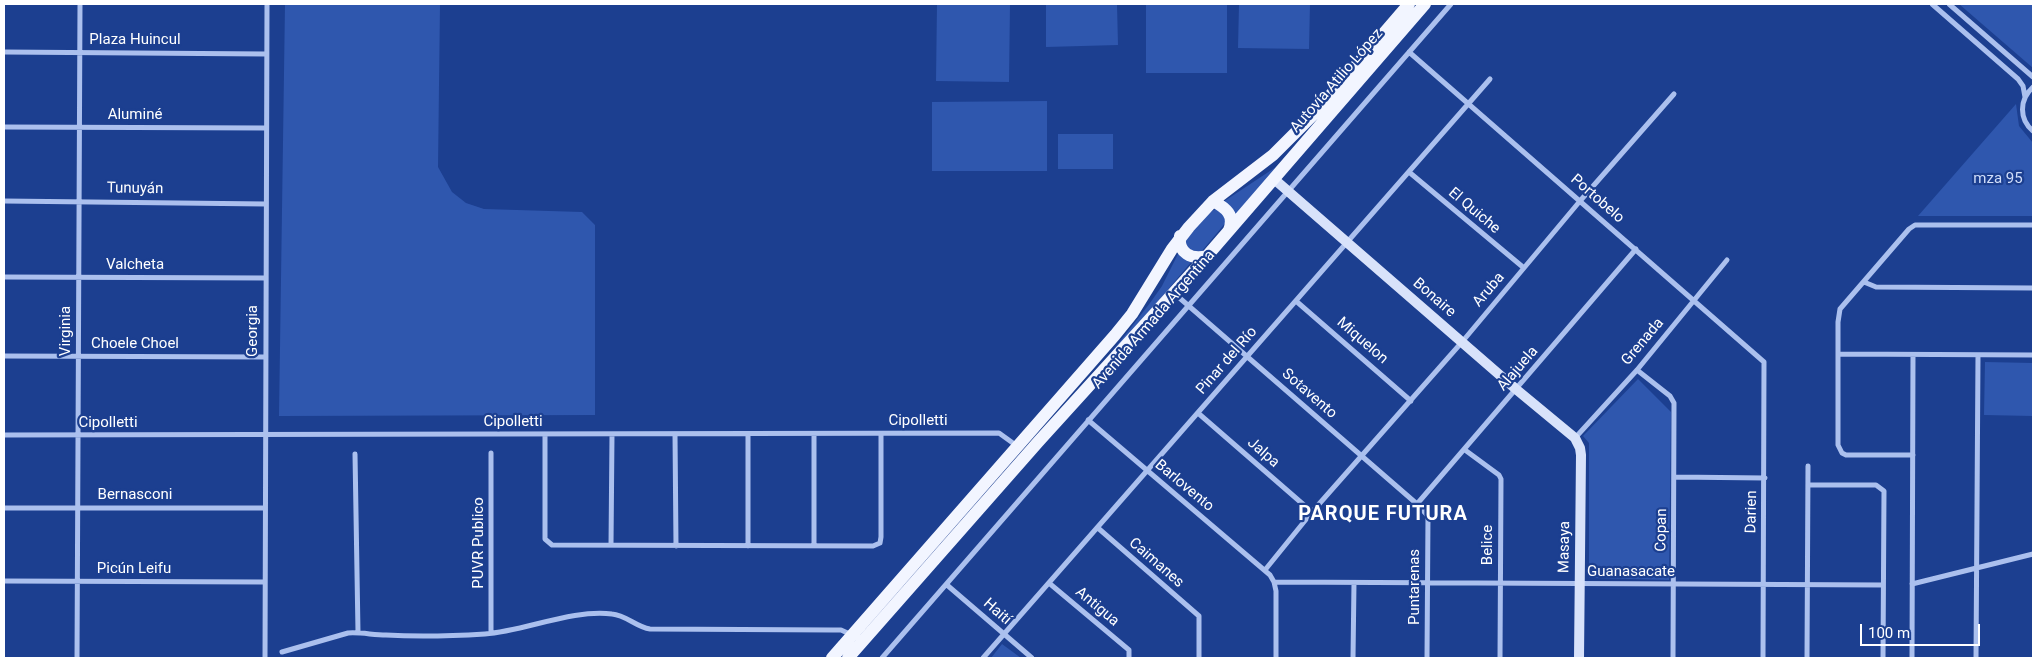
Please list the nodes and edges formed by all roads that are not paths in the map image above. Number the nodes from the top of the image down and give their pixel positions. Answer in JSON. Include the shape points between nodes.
{"nodes":[{"id":1,"x":80,"y":4,"type":"edge"},
{"id":2,"x":266,"y":4,"type":"edge"},
{"id":3,"x":1409,"y":4,"type":"edge"},
{"id":4,"x":1425,"y":4,"type":"edge"},
{"id":5,"x":1451,"y":4,"type":"edge"},
{"id":6,"x":1932,"y":4,"type":"edge"},
{"id":7,"x":1949,"y":4,"type":"edge"},
{"id":8,"x":4,"y":52,"type":"edge"},
{"id":9,"x":1409,"y":52,"type":"junction"},
{"id":10,"x":79,"y":53,"type":"junction"},
{"id":11,"x":266,"y":54,"type":"junction"},
{"id":12,"x":2033,"y":77,"type":"edge"},
{"id":13,"x":1490,"y":79,"type":"dead end"},
{"id":14,"x":2033,"y":87,"type":"edge"},
{"id":15,"x":1674,"y":94,"type":"dead end"},
{"id":16,"x":2025,"y":97,"type":"junction"},
{"id":17,"x":1469,"y":103,"type":"junction"},
{"id":18,"x":4,"y":127,"type":"edge"},
{"id":19,"x":79,"y":128,"type":"junction"},
{"id":20,"x":266,"y":128,"type":"junction"},
{"id":21,"x":2033,"y":131,"type":"edge"},
{"id":22,"x":1273,"y":155,"type":"joint"},
{"id":23,"x":1409,"y":172,"type":"junction"},
{"id":24,"x":1274,"y":179,"type":"junction"},
{"id":25,"x":1289,"y":192,"type":"junction"},
{"id":26,"x":4,"y":201,"type":"edge"},
{"id":27,"x":79,"y":201,"type":"junction"},
{"id":28,"x":1213,"y":201,"type":"junction"},
{"id":29,"x":1580,"y":201,"type":"junction"},
{"id":30,"x":266,"y":204,"type":"junction"},
{"id":31,"x":2033,"y":225,"type":"edge"},
{"id":32,"x":1229,"y":230,"type":"junction"},
{"id":33,"x":1180,"y":236,"type":"junction"},
{"id":34,"x":1347,"y":242,"type":"junction"},
{"id":35,"x":1636,"y":250,"type":"junction"},
{"id":36,"x":1206,"y":256,"type":"junction"},
{"id":37,"x":1727,"y":260,"type":"dead end"},
{"id":38,"x":1524,"y":268,"type":"junction"},
{"id":39,"x":4,"y":277,"type":"edge"},
{"id":40,"x":79,"y":277,"type":"junction"},
{"id":41,"x":266,"y":278,"type":"junction"},
{"id":42,"x":1864,"y":282,"type":"junction"},
{"id":43,"x":2033,"y":288,"type":"edge"},
{"id":44,"x":1173,"y":293,"type":"junction"},
{"id":45,"x":1695,"y":300,"type":"junction"},
{"id":46,"x":1296,"y":301,"type":"junction"},
{"id":47,"x":1188,"y":305,"type":"junction"},
{"id":48,"x":1462,"y":342,"type":"junction"},
{"id":49,"x":1838,"y":354,"type":"junction"},
{"id":50,"x":1913,"y":354,"type":"junction"},
{"id":51,"x":1978,"y":355,"type":"junction"},
{"id":52,"x":2033,"y":355,"type":"edge"},
{"id":53,"x":4,"y":356,"type":"edge"},
{"id":54,"x":78,"y":357,"type":"junction"},
{"id":55,"x":266,"y":357,"type":"junction"},
{"id":56,"x":1247,"y":357,"type":"junction"},
{"id":57,"x":1765,"y":366,"type":"joint"},
{"id":58,"x":1636,"y":370,"type":"junction"},
{"id":59,"x":1517,"y":390,"type":"junction"},
{"id":60,"x":1410,"y":401,"type":"junction"},
{"id":61,"x":1198,"y":413,"type":"junction"},
{"id":62,"x":1088,"y":420,"type":"junction"},
{"id":63,"x":612,"y":434,"type":"junction"},
{"id":64,"x":675,"y":434,"type":"junction"},
{"id":65,"x":748,"y":434,"type":"junction"},
{"id":66,"x":814,"y":434,"type":"junction"},
{"id":67,"x":881,"y":434,"type":"junction"},
{"id":68,"x":4,"y":435,"type":"edge"},
{"id":69,"x":78,"y":435,"type":"junction"},
{"id":70,"x":545,"y":435,"type":"junction"},
{"id":71,"x":266,"y":436,"type":"junction"},
{"id":72,"x":1576,"y":438,"type":"junction"},
{"id":73,"x":1018,"y":447,"type":"junction"},
{"id":74,"x":1466,"y":450,"type":"junction"},
{"id":75,"x":491,"y":453,"type":"dead end"},
{"id":76,"x":355,"y":454,"type":"dead end"},
{"id":77,"x":1913,"y":455,"type":"junction"},
{"id":78,"x":1362,"y":456,"type":"junction"},
{"id":79,"x":1808,"y":466,"type":"dead end"},
{"id":80,"x":1148,"y":471,"type":"junction"},
{"id":81,"x":1675,"y":477,"type":"junction"},
{"id":82,"x":1765,"y":478,"type":"junction"},
{"id":83,"x":1808,"y":485,"type":"junction"},
{"id":84,"x":1418,"y":504,"type":"junction"},
{"id":85,"x":4,"y":508,"type":"edge"},
{"id":86,"x":77,"y":508,"type":"junction"},
{"id":87,"x":265,"y":508,"type":"junction"},
{"id":88,"x":1312,"y":512,"type":"junction"},
{"id":89,"x":1428,"y":516,"type":"joint"},
{"id":90,"x":1098,"y":528,"type":"junction"},
{"id":91,"x":611,"y":545,"type":"junction"},
{"id":92,"x":676,"y":546,"type":"junction"},
{"id":93,"x":748,"y":546,"type":"junction"},
{"id":94,"x":814,"y":546,"type":"junction"},
{"id":95,"x":2033,"y":554,"type":"edge"},
{"id":96,"x":1977,"y":569,"type":"junction"},
{"id":97,"x":1264,"y":570,"type":"junction"},
{"id":98,"x":4,"y":581,"type":"edge"},
{"id":99,"x":77,"y":581,"type":"junction"},
{"id":100,"x":264,"y":582,"type":"junction"},
{"id":101,"x":1274,"y":582,"type":"junction"},
{"id":102,"x":1049,"y":583,"type":"junction"},
{"id":103,"x":1354,"y":583,"type":"junction"},
{"id":104,"x":1427,"y":584,"type":"junction"},
{"id":105,"x":1500,"y":584,"type":"junction"},
{"id":106,"x":1580,"y":584,"type":"junction"},
{"id":107,"x":1912,"y":584,"type":"junction"},
{"id":108,"x":947,"y":585,"type":"junction"},
{"id":109,"x":1674,"y":585,"type":"junction"},
{"id":110,"x":1764,"y":585,"type":"junction"},
{"id":111,"x":1884,"y":585,"type":"junction"},
{"id":112,"x":1807,"y":586,"type":"junction"},
{"id":113,"x":358,"y":632,"type":"junction"},
{"id":114,"x":491,"y":633,"type":"junction"},
{"id":115,"x":852,"y":635,"type":"junction"},
{"id":116,"x":1004,"y":635,"type":"junction"},
{"id":117,"x":282,"y":652,"type":"dead end"},
{"id":118,"x":77,"y":658,"type":"edge"},
{"id":119,"x":265,"y":658,"type":"edge"},
{"id":120,"x":832,"y":658,"type":"edge"},
{"id":121,"x":848,"y":658,"type":"edge"},
{"id":122,"x":882,"y":658,"type":"edge"},
{"id":123,"x":983,"y":658,"type":"edge"},
{"id":124,"x":1032,"y":658,"type":"edge"},
{"id":125,"x":1129,"y":658,"type":"edge"},
{"id":126,"x":1199,"y":658,"type":"edge"},
{"id":127,"x":1276,"y":658,"type":"edge"},
{"id":128,"x":1353,"y":658,"type":"edge"},
{"id":129,"x":1427,"y":658,"type":"edge"},
{"id":130,"x":1500,"y":658,"type":"edge"},
{"id":131,"x":1579,"y":658,"type":"edge"},
{"id":132,"x":1673,"y":658,"type":"edge"},
{"id":133,"x":1763,"y":658,"type":"edge"},
{"id":134,"x":1807,"y":658,"type":"edge"},
{"id":135,"x":1883,"y":658,"type":"edge"},
{"id":136,"x":1912,"y":658,"type":"edge"},
{"id":137,"x":1976,"y":658,"type":"edge"}],
"edges":[{"from":1,"to":10,"type":"street","name":"Virginia"},
{"from":2,"to":11,"type":"street","name":"Georgia"},
{"from":3,"to":22,"type":"main road","name":"Autovía Atilio López","via":[[1316,112]]},
{"from":4,"to":24,"type":"main road","name":"Autovía Atilio López"},
{"from":5,"to":9,"type":"street","name":"Avenida Armada Argentina"},
{"from":6,"to":16,"type":"street","via":[[2018,79]]},
{"from":7,"to":12,"type":"street"},
{"from":8,"to":10,"type":"street","name":"Plaza Huincul"},
{"from":9,"to":17,"type":"street","name":"Portobelo"},
{"from":9,"to":25,"type":"street","name":"Avenida Armada Argentina"},
{"from":10,"to":11,"type":"street","name":"Plaza Huincul"},
{"from":10,"to":19,"type":"street","name":"Virginia"},
{"from":11,"to":20,"type":"street","name":"Georgia"},
{"from":13,"to":17,"type":"street","name":"Pinar del Río"},
{"from":14,"to":16,"type":"street"},
{"from":15,"to":29,"type":"street","name":"Aruba"},
{"from":16,"to":21,"type":"street","via":[[2022,114]]},
{"from":17,"to":23,"type":"street","name":"Pinar del Río"},
{"from":17,"to":29,"type":"street","name":"Portobelo"},
{"from":18,"to":19,"type":"street","name":"Aluminé"},
{"from":19,"to":20,"type":"street","name":"Aluminé"},
{"from":19,"to":27,"type":"street","name":"Virginia"},
{"from":20,"to":30,"type":"street","name":"Georgia"},
{"from":22,"to":28,"type":"main road","name":"Avenida Armada Argentina"},
{"from":23,"to":34,"type":"street","name":"Pinar del Río"},
{"from":23,"to":38,"type":"street","name":"El Quiche"},
{"from":24,"to":25,"type":"street","name":"Bonaire"},
{"from":24,"to":32,"type":"main road","name":"Avenida Armada Argentina"},
{"from":25,"to":34,"type":"street","name":"Bonaire"},
{"from":25,"to":47,"type":"street","name":"Avenida Armada Argentina"},
{"from":26,"to":27,"type":"street","name":"Tunuyán"},
{"from":27,"to":30,"type":"street","name":"Tunuyán"},
{"from":27,"to":40,"type":"street","name":"Virginia"},
{"from":28,"to":32,"type":"main road","via":[[1229,212],[1232,219]]},
{"from":28,"to":33,"type":"main road","name":"Avenida Armada Argentina"},
{"from":29,"to":35,"type":"street","name":"Portobelo"},
{"from":29,"to":38,"type":"street","name":"Aruba"},
{"from":30,"to":41,"type":"street","name":"Georgia"},
{"from":31,"to":42,"type":"street","via":[[1915,225],[1908,229]]},
{"from":32,"to":36,"type":"main road","name":"Avenida Armada Argentina"},
{"from":33,"to":36,"type":"main road","via":[[1185,254],[1194,258]]},
{"from":33,"to":73,"type":"main road","name":"Avenida Armada Argentina","via":[[1132,314]]},
{"from":34,"to":46,"type":"street","name":"Pinar del Río"},
{"from":34,"to":48,"type":"street","name":"Bonaire"},
{"from":35,"to":45,"type":"street","name":"Portobelo"},
{"from":35,"to":59,"type":"street","name":"Alajuela"},
{"from":36,"to":44,"type":"main road","name":"Avenida Armada Argentina"},
{"from":37,"to":45,"type":"street","name":"Grenada"},
{"from":38,"to":48,"type":"street","name":"Aruba"},
{"from":39,"to":40,"type":"street","name":"Valcheta"},
{"from":40,"to":41,"type":"street","name":"Valcheta"},
{"from":40,"to":54,"type":"street","name":"Virginia"},
{"from":41,"to":55,"type":"street","name":"Georgia"},
{"from":42,"to":43,"type":"street","via":[[1876,287]]},
{"from":42,"to":49,"type":"street","via":[[1840,310]]},
{"from":44,"to":47,"type":"street","name":"Sotavento"},
{"from":44,"to":121,"type":"main road","name":"Avenida Armada Argentina"},
{"from":45,"to":57,"type":"street","name":"Portobelo","via":[[1761,358]]},
{"from":45,"to":58,"type":"street","name":"Grenada"},
{"from":46,"to":56,"type":"street","name":"Pinar del Río"},
{"from":46,"to":60,"type":"street","name":"Miquelon"},
{"from":47,"to":56,"type":"street","name":"Sotavento"},
{"from":47,"to":62,"type":"street","name":"Avenida Armada Argentina"},
{"from":48,"to":59,"type":"street","name":"Bonaire"},
{"from":48,"to":60,"type":"street","name":"Aruba"},
{"from":49,"to":50,"type":"street"},
{"from":49,"to":77,"type":"street","via":[[1839,450],[1846,455]]},
{"from":50,"to":51,"type":"street"},
{"from":50,"to":77,"type":"street"},
{"from":51,"to":52,"type":"street"},
{"from":51,"to":96,"type":"street"},
{"from":53,"to":54,"type":"street","name":"Choele Choel"},
{"from":54,"to":55,"type":"street","name":"Choele Choel"},
{"from":54,"to":69,"type":"street","name":"Virginia"},
{"from":55,"to":71,"type":"street","name":"Georgia"},
{"from":56,"to":61,"type":"street","name":"Pinar del Río"},
{"from":56,"to":78,"type":"street","name":"Sotavento"},
{"from":57,"to":82,"type":"street","name":"Darien"},
{"from":58,"to":72,"type":"street","name":"Grenada"},
{"from":58,"to":81,"type":"street","name":"Copan","via":[[1670,396],[1674,403]]},
{"from":59,"to":72,"type":"street","name":"Bonaire"},
{"from":59,"to":74,"type":"street","name":"Alajuela"},
{"from":60,"to":78,"type":"street","name":"Aruba"},
{"from":61,"to":80,"type":"street","name":"Pinar del Río"},
{"from":61,"to":88,"type":"street","name":"Jalpa"},
{"from":62,"to":80,"type":"street","name":"Barlovento"},
{"from":62,"to":108,"type":"street","name":"Avenida Armada Argentina"},
{"from":63,"to":64,"type":"street","name":"Cipolletti"},
{"from":63,"to":70,"type":"street","name":"Cipolletti"},
{"from":63,"to":91,"type":"street"},
{"from":64,"to":65,"type":"street","name":"Cipolletti"},
{"from":64,"to":92,"type":"street"},
{"from":65,"to":66,"type":"street","name":"Cipolletti"},
{"from":65,"to":93,"type":"street"},
{"from":66,"to":67,"type":"street","name":"Cipolletti"},
{"from":66,"to":94,"type":"street"},
{"from":67,"to":73,"type":"street","name":"Cipolletti","via":[[999,433]]},
{"from":67,"to":94,"type":"street","via":[[880,544]]},
{"from":68,"to":69,"type":"street","name":"Cipolletti"},
{"from":69,"to":71,"type":"street","name":"Cipolletti"},
{"from":69,"to":86,"type":"street","name":"Virginia"},
{"from":70,"to":71,"type":"street","name":"Cipolletti"},
{"from":70,"to":91,"type":"street","via":[[546,542],[552,545]]},
{"from":71,"to":87,"type":"street","name":"Georgia"},
{"from":72,"to":106,"type":"street","name":"Masaya","via":[[1581,454]]},
{"from":73,"to":115,"type":"main road","name":"Avenida Armada Argentina"},
{"from":74,"to":84,"type":"street","name":"Alajuela"},
{"from":74,"to":105,"type":"street","name":"Belice","via":[[1501,479]]},
{"from":75,"to":114,"type":"street","name":"PUVR Publico"},
{"from":76,"to":113,"type":"street"},
{"from":77,"to":107,"type":"street"},
{"from":78,"to":84,"type":"street","name":"Sotavento"},
{"from":78,"to":88,"type":"street","name":"Aruba"},
{"from":79,"to":83,"type":"street"},
{"from":80,"to":90,"type":"street","name":"Pinar del Río"},
{"from":80,"to":97,"type":"street","name":"Barlovento"},
{"from":81,"to":82,"type":"street"},
{"from":81,"to":109,"type":"street","name":"Copan"},
{"from":82,"to":110,"type":"street","name":"Darien"},
{"from":83,"to":111,"type":"street","via":[[1876,485],[1882,488]]},
{"from":83,"to":112,"type":"street"},
{"from":84,"to":89,"type":"street","name":"Sotavento"},
{"from":85,"to":86,"type":"street","name":"Bernasconi"},
{"from":86,"to":87,"type":"street","name":"Bernasconi"},
{"from":86,"to":99,"type":"street","name":"Virginia"},
{"from":87,"to":100,"type":"street","name":"Georgia"},
{"from":88,"to":97,"type":"street","name":"Aruba"},
{"from":89,"to":104,"type":"street","name":"Puntarenas"},
{"from":90,"to":102,"type":"street","name":"Pinar del Río"},
{"from":90,"to":126,"type":"street","name":"Caimanes","via":[[1199,616]]},
{"from":91,"to":92,"type":"street"},
{"from":92,"to":93,"type":"street"},
{"from":93,"to":94,"type":"street"},
{"from":95,"to":96,"type":"street"},
{"from":96,"to":107,"type":"street"},
{"from":96,"to":137,"type":"street"},
{"from":97,"to":101,"type":"street"},
{"from":98,"to":99,"type":"street","name":"Picún Leifu"},
{"from":99,"to":100,"type":"street","name":"Picún Leifu"},
{"from":99,"to":118,"type":"street","name":"Virginia"},
{"from":100,"to":119,"type":"street","name":"Georgia"},
{"from":101,"to":103,"type":"street","name":"Guanasacate"},
{"from":101,"to":127,"type":"street"},
{"from":102,"to":116,"type":"street","name":"Pinar del Río"},
{"from":102,"to":125,"type":"street","name":"Antigua","via":[[1129,650]]},
{"from":103,"to":104,"type":"street","name":"Guanasacate"},
{"from":103,"to":128,"type":"street"},
{"from":104,"to":105,"type":"street","name":"Guanasacate"},
{"from":104,"to":129,"type":"street","name":"Puntarenas"},
{"from":105,"to":106,"type":"street","name":"Guanasacate"},
{"from":105,"to":130,"type":"street","name":"Belice"},
{"from":106,"to":109,"type":"street","name":"Guanasacate"},
{"from":106,"to":131,"type":"street","name":"Masaya"},
{"from":107,"to":136,"type":"street"},
{"from":108,"to":116,"type":"street","name":"Haití"},
{"from":108,"to":122,"type":"street","name":"Avenida Armada Argentina"},
{"from":109,"to":110,"type":"street","name":"Guanasacate"},
{"from":109,"to":132,"type":"street","name":"Copan"},
{"from":110,"to":112,"type":"street","name":"Guanasacate"},
{"from":110,"to":133,"type":"street","name":"Darien"},
{"from":111,"to":112,"type":"street","name":"Guanasacate"},
{"from":111,"to":135,"type":"street"},
{"from":112,"to":134,"type":"street"},
{"from":113,"to":114,"type":"street","via":[[387,636]]},
{"from":113,"to":117,"type":"street"},
{"from":114,"to":115,"type":"street","via":[[605,613],[621,616],[650,629],[841,630]]},
{"from":115,"to":120,"type":"main road","name":"Avenida Armada Argentina"},
{"from":116,"to":123,"type":"street","name":"Pinar del Río"},
{"from":116,"to":124,"type":"street","name":"Haití"}]}
